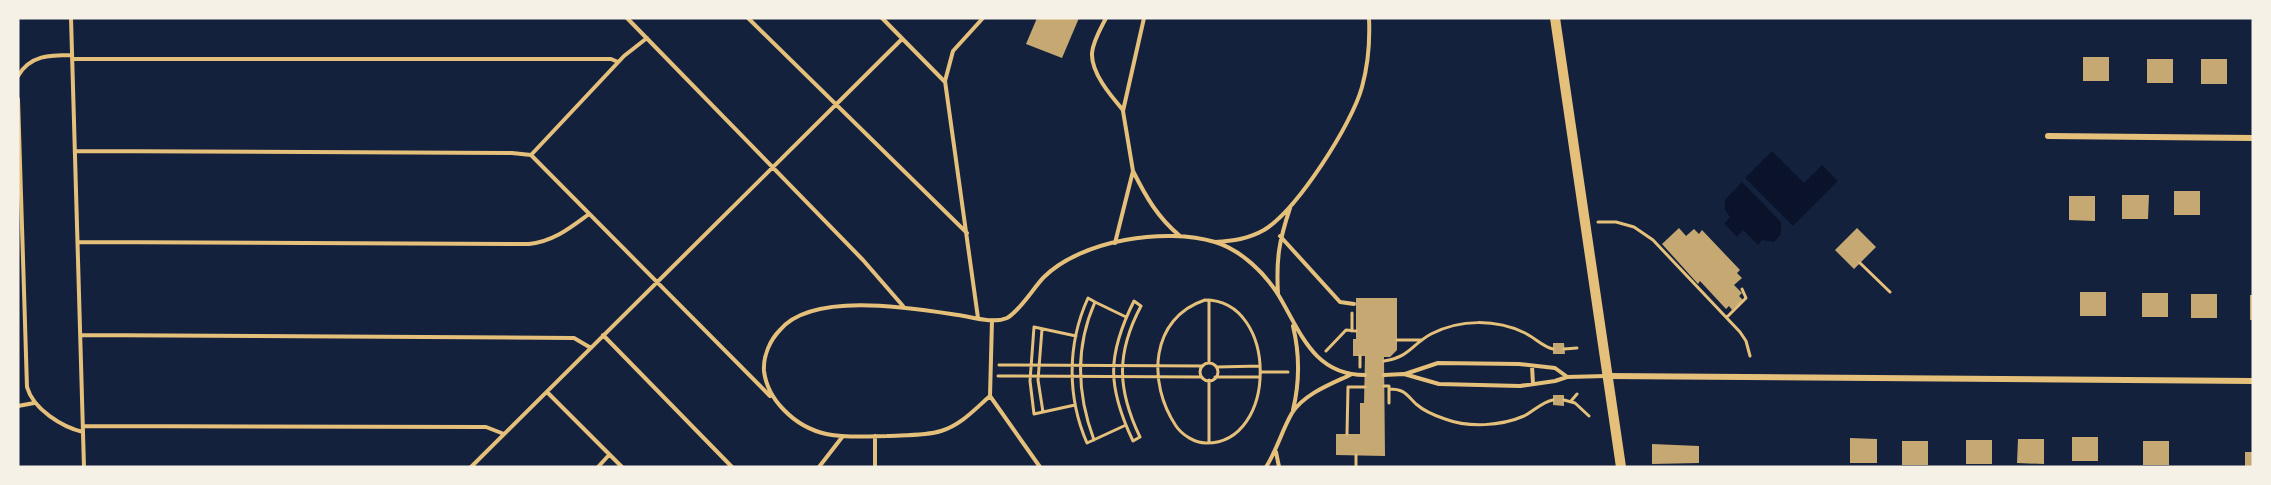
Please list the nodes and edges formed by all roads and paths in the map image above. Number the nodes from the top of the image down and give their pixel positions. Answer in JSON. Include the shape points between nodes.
{"nodes":[{"id":1,"x":71,"y":18,"type":"edge"},
{"id":2,"x":627,"y":18,"type":"edge"},
{"id":3,"x":748,"y":18,"type":"edge"},
{"id":4,"x":882,"y":18,"type":"edge"},
{"id":5,"x":983,"y":18,"type":"edge"},
{"id":6,"x":1106,"y":18,"type":"edge"},
{"id":7,"x":1144,"y":18,"type":"edge"},
{"id":8,"x":1369,"y":18,"type":"edge"},
{"id":9,"x":1555,"y":18,"type":"edge"},
{"id":10,"x":647,"y":38,"type":"junction"},
{"id":11,"x":902,"y":39,"type":"junction"},
{"id":12,"x":72,"y":57,"type":"junction"},
{"id":13,"x":618,"y":62,"type":"junction"},
{"id":14,"x":18,"y":76,"type":"edge"},
{"id":15,"x":945,"y":81,"type":"junction"},
{"id":16,"x":18,"y":99,"type":"edge"},
{"id":17,"x":837,"y":105,"type":"junction"},
{"id":18,"x":1123,"y":111,"type":"junction"},
{"id":19,"x":2048,"y":136,"type":"dead end"},
{"id":20,"x":2253,"y":138,"type":"edge"},
{"id":21,"x":75,"y":151,"type":"junction"},
{"id":22,"x":531,"y":155,"type":"junction"},
{"id":23,"x":773,"y":168,"type":"junction"},
{"id":24,"x":1133,"y":171,"type":"junction"},
{"id":25,"x":1290,"y":207,"type":"junction"},
{"id":26,"x":589,"y":214,"type":"junction"},
{"id":27,"x":1585,"y":222,"type":"junction"},
{"id":28,"x":967,"y":234,"type":"junction"},
{"id":29,"x":1280,"y":236,"type":"junction"},
{"id":30,"x":1181,"y":237,"type":"junction"},
{"id":31,"x":78,"y":242,"type":"junction"},
{"id":32,"x":1215,"y":242,"type":"junction"},
{"id":33,"x":1115,"y":243,"type":"junction"},
{"id":34,"x":1860,"y":263,"type":"dead end"},
{"id":35,"x":657,"y":282,"type":"junction"},
{"id":36,"x":1742,"y":289,"type":"dead end"},
{"id":37,"x":1890,"y":292,"type":"dead end"},
{"id":38,"x":1278,"y":295,"type":"junction"},
{"id":39,"x":1209,"y":300,"type":"junction"},
{"id":40,"x":1095,"y":302,"type":"junction"},
{"id":41,"x":1354,"y":304,"type":"dead end"},
{"id":42,"x":904,"y":306,"type":"junction"},
{"id":43,"x":1356,"y":310,"type":"dead end"},
{"id":44,"x":1126,"y":317,"type":"junction"},
{"id":45,"x":1727,"y":317,"type":"junction"},
{"id":46,"x":978,"y":318,"type":"junction"},
{"id":47,"x":992,"y":320,"type":"junction"},
{"id":48,"x":1293,"y":323,"type":"junction"},
{"id":49,"x":1042,"y":329,"type":"junction"},
{"id":50,"x":1077,"y":329,"type":"junction"},
{"id":51,"x":1121,"y":329,"type":"junction"},
{"id":52,"x":1085,"y":331,"type":"junction"},
{"id":53,"x":1129,"y":332,"type":"junction"},
{"id":54,"x":80,"y":334,"type":"junction"},
{"id":55,"x":603,"y":335,"type":"junction"},
{"id":56,"x":1076,"y":336,"type":"junction"},
{"id":57,"x":1397,"y":340,"type":"dead end"},
{"id":58,"x":1422,"y":340,"type":"junction"},
{"id":59,"x":591,"y":348,"type":"junction"},
{"id":60,"x":1577,"y":348,"type":"dead end"},
{"id":61,"x":1553,"y":349,"type":"dead end"},
{"id":62,"x":1564,"y":349,"type":"dead end"},
{"id":63,"x":1360,"y":356,"type":"dead end"},
{"id":64,"x":1749,"y":356,"type":"dead end"},
{"id":65,"x":1319,"y":359,"type":"junction"},
{"id":66,"x":1365,"y":361,"type":"dead end"},
{"id":67,"x":1384,"y":361,"type":"dead end"},
{"id":68,"x":1209,"y":363,"type":"junction"},
{"id":69,"x":991,"y":364,"type":"junction"},
{"id":70,"x":1031,"y":365,"type":"junction"},
{"id":71,"x":1039,"y":365,"type":"junction"},
{"id":72,"x":1072,"y":365,"type":"junction"},
{"id":73,"x":1080,"y":365,"type":"junction"},
{"id":74,"x":1114,"y":365,"type":"junction"},
{"id":75,"x":1122,"y":365,"type":"junction"},
{"id":76,"x":1158,"y":365,"type":"junction"},
{"id":77,"x":1203,"y":366,"type":"junction"},
{"id":78,"x":1260,"y":366,"type":"junction"},
{"id":79,"x":1532,"y":366,"type":"junction"},
{"id":80,"x":1216,"y":367,"type":"junction"},
{"id":81,"x":1260,"y":372,"type":"junction"},
{"id":82,"x":1299,"y":372,"type":"junction"},
{"id":83,"x":1404,"y":374,"type":"junction"},
{"id":84,"x":1350,"y":375,"type":"junction"},
{"id":85,"x":1365,"y":375,"type":"dead end"},
{"id":86,"x":1384,"y":375,"type":"dead end"},
{"id":87,"x":990,"y":376,"type":"junction"},
{"id":88,"x":1030,"y":376,"type":"junction"},
{"id":89,"x":1038,"y":376,"type":"junction"},
{"id":90,"x":1072,"y":376,"type":"junction"},
{"id":91,"x":1080,"y":376,"type":"junction"},
{"id":92,"x":1113,"y":376,"type":"junction"},
{"id":93,"x":1122,"y":376,"type":"junction"},
{"id":94,"x":1607,"y":376,"type":"junction"},
{"id":95,"x":1158,"y":377,"type":"junction"},
{"id":96,"x":1202,"y":377,"type":"junction"},
{"id":97,"x":1215,"y":377,"type":"junction"},
{"id":98,"x":1260,"y":377,"type":"junction"},
{"id":99,"x":1567,"y":377,"type":"junction"},
{"id":100,"x":1209,"y":380,"type":"junction"},
{"id":101,"x":2253,"y":381,"type":"edge"},
{"id":102,"x":1533,"y":384,"type":"junction"},
{"id":103,"x":1384,"y":386,"type":"dead end"},
{"id":104,"x":1365,"y":387,"type":"dead end"},
{"id":105,"x":1389,"y":389,"type":"junction"},
{"id":106,"x":547,"y":392,"type":"junction"},
{"id":107,"x":1577,"y":394,"type":"dead end"},
{"id":108,"x":990,"y":396,"type":"junction"},
{"id":109,"x":1553,"y":400,"type":"dead end"},
{"id":110,"x":1564,"y":400,"type":"dead end"},
{"id":111,"x":775,"y":401,"type":"junction"},
{"id":112,"x":1571,"y":401,"type":"junction"},
{"id":113,"x":35,"y":402,"type":"junction"},
{"id":114,"x":1389,"y":403,"type":"dead end"},
{"id":115,"x":1076,"y":405,"type":"junction"},
{"id":116,"x":18,"y":406,"type":"edge"},
{"id":117,"x":1085,"y":410,"type":"junction"},
{"id":118,"x":1128,"y":410,"type":"junction"},
{"id":119,"x":1293,"y":411,"type":"junction"},
{"id":120,"x":1042,"y":412,"type":"junction"},
{"id":121,"x":1077,"y":412,"type":"junction"},
{"id":122,"x":1120,"y":412,"type":"junction"},
{"id":123,"x":1589,"y":416,"type":"dead end"},
{"id":124,"x":1126,"y":425,"type":"junction"},
{"id":125,"x":83,"y":426,"type":"junction"},
{"id":126,"x":83,"y":432,"type":"junction"},
{"id":127,"x":504,"y":434,"type":"junction"},
{"id":128,"x":1347,"y":434,"type":"dead end"},
{"id":129,"x":843,"y":435,"type":"junction"},
{"id":130,"x":875,"y":436,"type":"junction"},
{"id":131,"x":1094,"y":440,"type":"junction"},
{"id":132,"x":1209,"y":443,"type":"junction"},
{"id":133,"x":1276,"y":451,"type":"junction"},
{"id":134,"x":609,"y":455,"type":"junction"},
{"id":135,"x":1356,"y":455,"type":"dead end"},
{"id":136,"x":84,"y":467,"type":"edge"},
{"id":137,"x":471,"y":467,"type":"edge"},
{"id":138,"x":598,"y":467,"type":"edge"},
{"id":139,"x":622,"y":467,"type":"edge"},
{"id":140,"x":732,"y":467,"type":"edge"},
{"id":141,"x":819,"y":467,"type":"edge"},
{"id":142,"x":875,"y":467,"type":"edge"},
{"id":143,"x":1040,"y":467,"type":"edge"},
{"id":144,"x":1266,"y":467,"type":"edge"},
{"id":145,"x":1279,"y":467,"type":"edge"},
{"id":146,"x":1356,"y":467,"type":"edge"},
{"id":147,"x":1621,"y":467,"type":"edge"}],
"edges":[{"from":1,"to":12,"type":"lane"},
{"from":2,"to":10,"type":"lane"},
{"from":3,"to":17,"type":"lane"},
{"from":4,"to":11,"type":"lane"},
{"from":5,"to":15,"type":"lane","via":[[953,51]]},
{"from":6,"to":18,"type":"lane","via":[[1092,54],[1102,85]]},
{"from":7,"to":18,"type":"lane"},
{"from":8,"to":25,"type":"lane","via":[[1367,58],[1353,111],[1316,173]]},
{"from":9,"to":27,"type":"main road"},
{"from":10,"to":13,"type":"lane"},
{"from":10,"to":23,"type":"lane"},
{"from":11,"to":15,"type":"lane"},
{"from":11,"to":17,"type":"lane"},
{"from":12,"to":13,"type":"lane"},
{"from":12,"to":14,"type":"lane","via":[[52,55],[33,59]]},
{"from":12,"to":21,"type":"lane"},
{"from":13,"to":22,"type":"lane"},
{"from":15,"to":28,"type":"lane"},
{"from":16,"to":113,"type":"lane","via":[[27,387]]},
{"from":17,"to":23,"type":"lane"},
{"from":17,"to":28,"type":"lane"},
{"from":18,"to":24,"type":"lane"},
{"from":19,"to":20,"type":"street"},
{"from":21,"to":22,"type":"lane"},
{"from":21,"to":31,"type":"lane"},
{"from":22,"to":26,"type":"lane"},
{"from":23,"to":35,"type":"lane"},
{"from":23,"to":42,"type":"lane"},
{"from":24,"to":30,"type":"lane","via":[[1150,204]]},
{"from":24,"to":33,"type":"lane"},
{"from":25,"to":29,"type":"lane"},
{"from":25,"to":32,"type":"lane","via":[[1266,229],[1244,240]]},
{"from":26,"to":31,"type":"lane","via":[[558,236],[530,244]]},
{"from":26,"to":35,"type":"lane"},
{"from":27,"to":45,"type":"path","via":[[1616,222],[1634,227],[1653,240]]},
{"from":27,"to":94,"type":"main road"},
{"from":28,"to":46,"type":"lane"},
{"from":29,"to":38,"type":"lane","via":[[1276,264]]},
{"from":29,"to":41,"type":"lane","via":[[1340,302]]},
{"from":30,"to":32,"type":"lane"},
{"from":30,"to":33,"type":"lane","via":[[1154,236]]},
{"from":31,"to":54,"type":"lane"},
{"from":32,"to":38,"type":"lane","via":[[1262,273]]},
{"from":33,"to":47,"type":"lane","via":[[1069,258],[1045,275],[1008,317]]},
{"from":34,"to":37,"type":"path"},
{"from":35,"to":55,"type":"lane"},
{"from":35,"to":111,"type":"lane"},
{"from":36,"to":45,"type":"path","via":[[1746,298]]},
{"from":38,"to":48,"type":"lane"},
{"from":39,"to":68,"type":"path"},
{"from":39,"to":76,"type":"path","via":[[1193,304],[1179,314],[1161,343]]},
{"from":39,"to":78,"type":"path","via":[[1234,308],[1245,319],[1253,332]]},
{"from":40,"to":44,"type":"path"},
{"from":40,"to":50,"type":"path","via":[[1088,298]]},
{"from":40,"to":52,"type":"path"},
{"from":42,"to":46,"type":"lane"},
{"from":42,"to":111,"type":"lane","via":[[821,308],[787,321],[766,355],[764,370]]},
{"from":43,"to":65,"type":"path","via":[[1352,310],[1354,331],[1346,330]]},
{"from":44,"to":51,"type":"path"},
{"from":44,"to":53,"type":"path","via":[[1134,302],[1141,306]]},
{"from":45,"to":64,"type":"path","via":[[1746,341]]},
{"from":46,"to":47,"type":"lane"},
{"from":47,"to":69,"type":"lane"},
{"from":48,"to":65,"type":"lane"},
{"from":48,"to":82,"type":"lane"},
{"from":49,"to":56,"type":"path"},
{"from":49,"to":70,"type":"path","via":[[1034,327]]},
{"from":49,"to":71,"type":"path"},
{"from":50,"to":52,"type":"path"},
{"from":50,"to":56,"type":"path"},
{"from":51,"to":53,"type":"path"},
{"from":51,"to":74,"type":"path"},
{"from":52,"to":73,"type":"path"},
{"from":53,"to":75,"type":"path"},
{"from":54,"to":59,"type":"lane","via":[[574,338]]},
{"from":54,"to":125,"type":"lane"},
{"from":55,"to":59,"type":"lane"},
{"from":55,"to":140,"type":"lane"},
{"from":56,"to":72,"type":"path"},
{"from":57,"to":58,"type":"path"},
{"from":58,"to":61,"type":"path","via":[[1454,325],[1480,322],[1524,332]]},
{"from":58,"to":67,"type":"path","via":[[1404,355]]},
{"from":59,"to":106,"type":"lane"},
{"from":60,"to":62,"type":"path"},
{"from":63,"to":66,"type":"path","via":[[1360,361]]},
{"from":65,"to":84,"type":"lane"},
{"from":68,"to":77,"type":"path"},
{"from":68,"to":80,"type":"path"},
{"from":69,"to":70,"type":"path"},
{"from":69,"to":87,"type":"lane"},
{"from":70,"to":71,"type":"path"},
{"from":70,"to":88,"type":"path"},
{"from":71,"to":72,"type":"path"},
{"from":71,"to":89,"type":"path"},
{"from":72,"to":73,"type":"path"},
{"from":72,"to":90,"type":"path"},
{"from":73,"to":74,"type":"path"},
{"from":73,"to":91,"type":"path"},
{"from":74,"to":75,"type":"path"},
{"from":74,"to":92,"type":"path"},
{"from":75,"to":76,"type":"path"},
{"from":75,"to":93,"type":"path"},
{"from":76,"to":77,"type":"path"},
{"from":76,"to":95,"type":"path"},
{"from":77,"to":96,"type":"path"},
{"from":78,"to":80,"type":"path"},
{"from":78,"to":81,"type":"path"},
{"from":79,"to":83,"type":"lane","via":[[1438,363]]},
{"from":79,"to":99,"type":"lane","via":[[1555,368]]},
{"from":79,"to":102,"type":"lane"},
{"from":80,"to":97,"type":"path"},
{"from":81,"to":82,"type":"path"},
{"from":81,"to":98,"type":"path"},
{"from":82,"to":119,"type":"lane"},
{"from":83,"to":86,"type":"lane"},
{"from":83,"to":102,"type":"lane","via":[[1439,384]]},
{"from":84,"to":85,"type":"lane"},
{"from":84,"to":119,"type":"lane","via":[[1319,390]]},
{"from":87,"to":88,"type":"path"},
{"from":87,"to":108,"type":"lane"},
{"from":88,"to":89,"type":"path"},
{"from":88,"to":120,"type":"path","via":[[1034,414]]},
{"from":89,"to":90,"type":"path"},
{"from":89,"to":120,"type":"path"},
{"from":90,"to":91,"type":"path"},
{"from":90,"to":115,"type":"path"},
{"from":91,"to":92,"type":"path"},
{"from":91,"to":117,"type":"path"},
{"from":92,"to":93,"type":"path"},
{"from":92,"to":122,"type":"path"},
{"from":93,"to":95,"type":"path"},
{"from":93,"to":118,"type":"path"},
{"from":94,"to":99,"type":"lane"},
{"from":94,"to":101,"type":"street"},
{"from":94,"to":147,"type":"main road"},
{"from":95,"to":96,"type":"path"},
{"from":95,"to":132,"type":"path","via":[[1161,398],[1178,430]]},
{"from":96,"to":100,"type":"path"},
{"from":97,"to":98,"type":"path"},
{"from":97,"to":100,"type":"path"},
{"from":98,"to":132,"type":"path","via":[[1256,402],[1240,429]]},
{"from":99,"to":102,"type":"lane"},
{"from":100,"to":132,"type":"path"},
{"from":103,"to":105,"type":"path"},
{"from":104,"to":128,"type":"path","via":[[1348,387]]},
{"from":105,"to":109,"type":"path","via":[[1408,393],[1423,408],[1446,420],[1476,424],[1511,420]]},
{"from":105,"to":114,"type":"path"},
{"from":106,"to":127,"type":"lane"},
{"from":106,"to":134,"type":"lane"},
{"from":107,"to":112,"type":"path"},
{"from":108,"to":130,"type":"lane","via":[[962,421],[941,431]]},
{"from":108,"to":143,"type":"lane"},
{"from":110,"to":112,"type":"path"},
{"from":111,"to":129,"type":"lane","via":[[805,428]]},
{"from":112,"to":123,"type":"path"},
{"from":113,"to":116,"type":"lane"},
{"from":113,"to":126,"type":"lane","via":[[59,422]]},
{"from":115,"to":120,"type":"path"},
{"from":115,"to":121,"type":"path"},
{"from":117,"to":121,"type":"path"},
{"from":117,"to":131,"type":"path"},
{"from":118,"to":122,"type":"path"},
{"from":118,"to":124,"type":"path","via":[[1140,436],[1133,441]]},
{"from":119,"to":133,"type":"lane"},
{"from":121,"to":131,"type":"path","via":[[1087,443]]},
{"from":122,"to":124,"type":"path"},
{"from":124,"to":131,"type":"path"},
{"from":125,"to":126,"type":"lane"},
{"from":125,"to":127,"type":"lane","via":[[486,427]]},
{"from":126,"to":136,"type":"lane"},
{"from":127,"to":137,"type":"lane"},
{"from":129,"to":130,"type":"lane"},
{"from":129,"to":141,"type":"lane"},
{"from":130,"to":142,"type":"lane"},
{"from":133,"to":144,"type":"lane"},
{"from":133,"to":145,"type":"lane"},
{"from":134,"to":138,"type":"lane"},
{"from":134,"to":139,"type":"lane"},
{"from":135,"to":146,"type":"path"}]}
